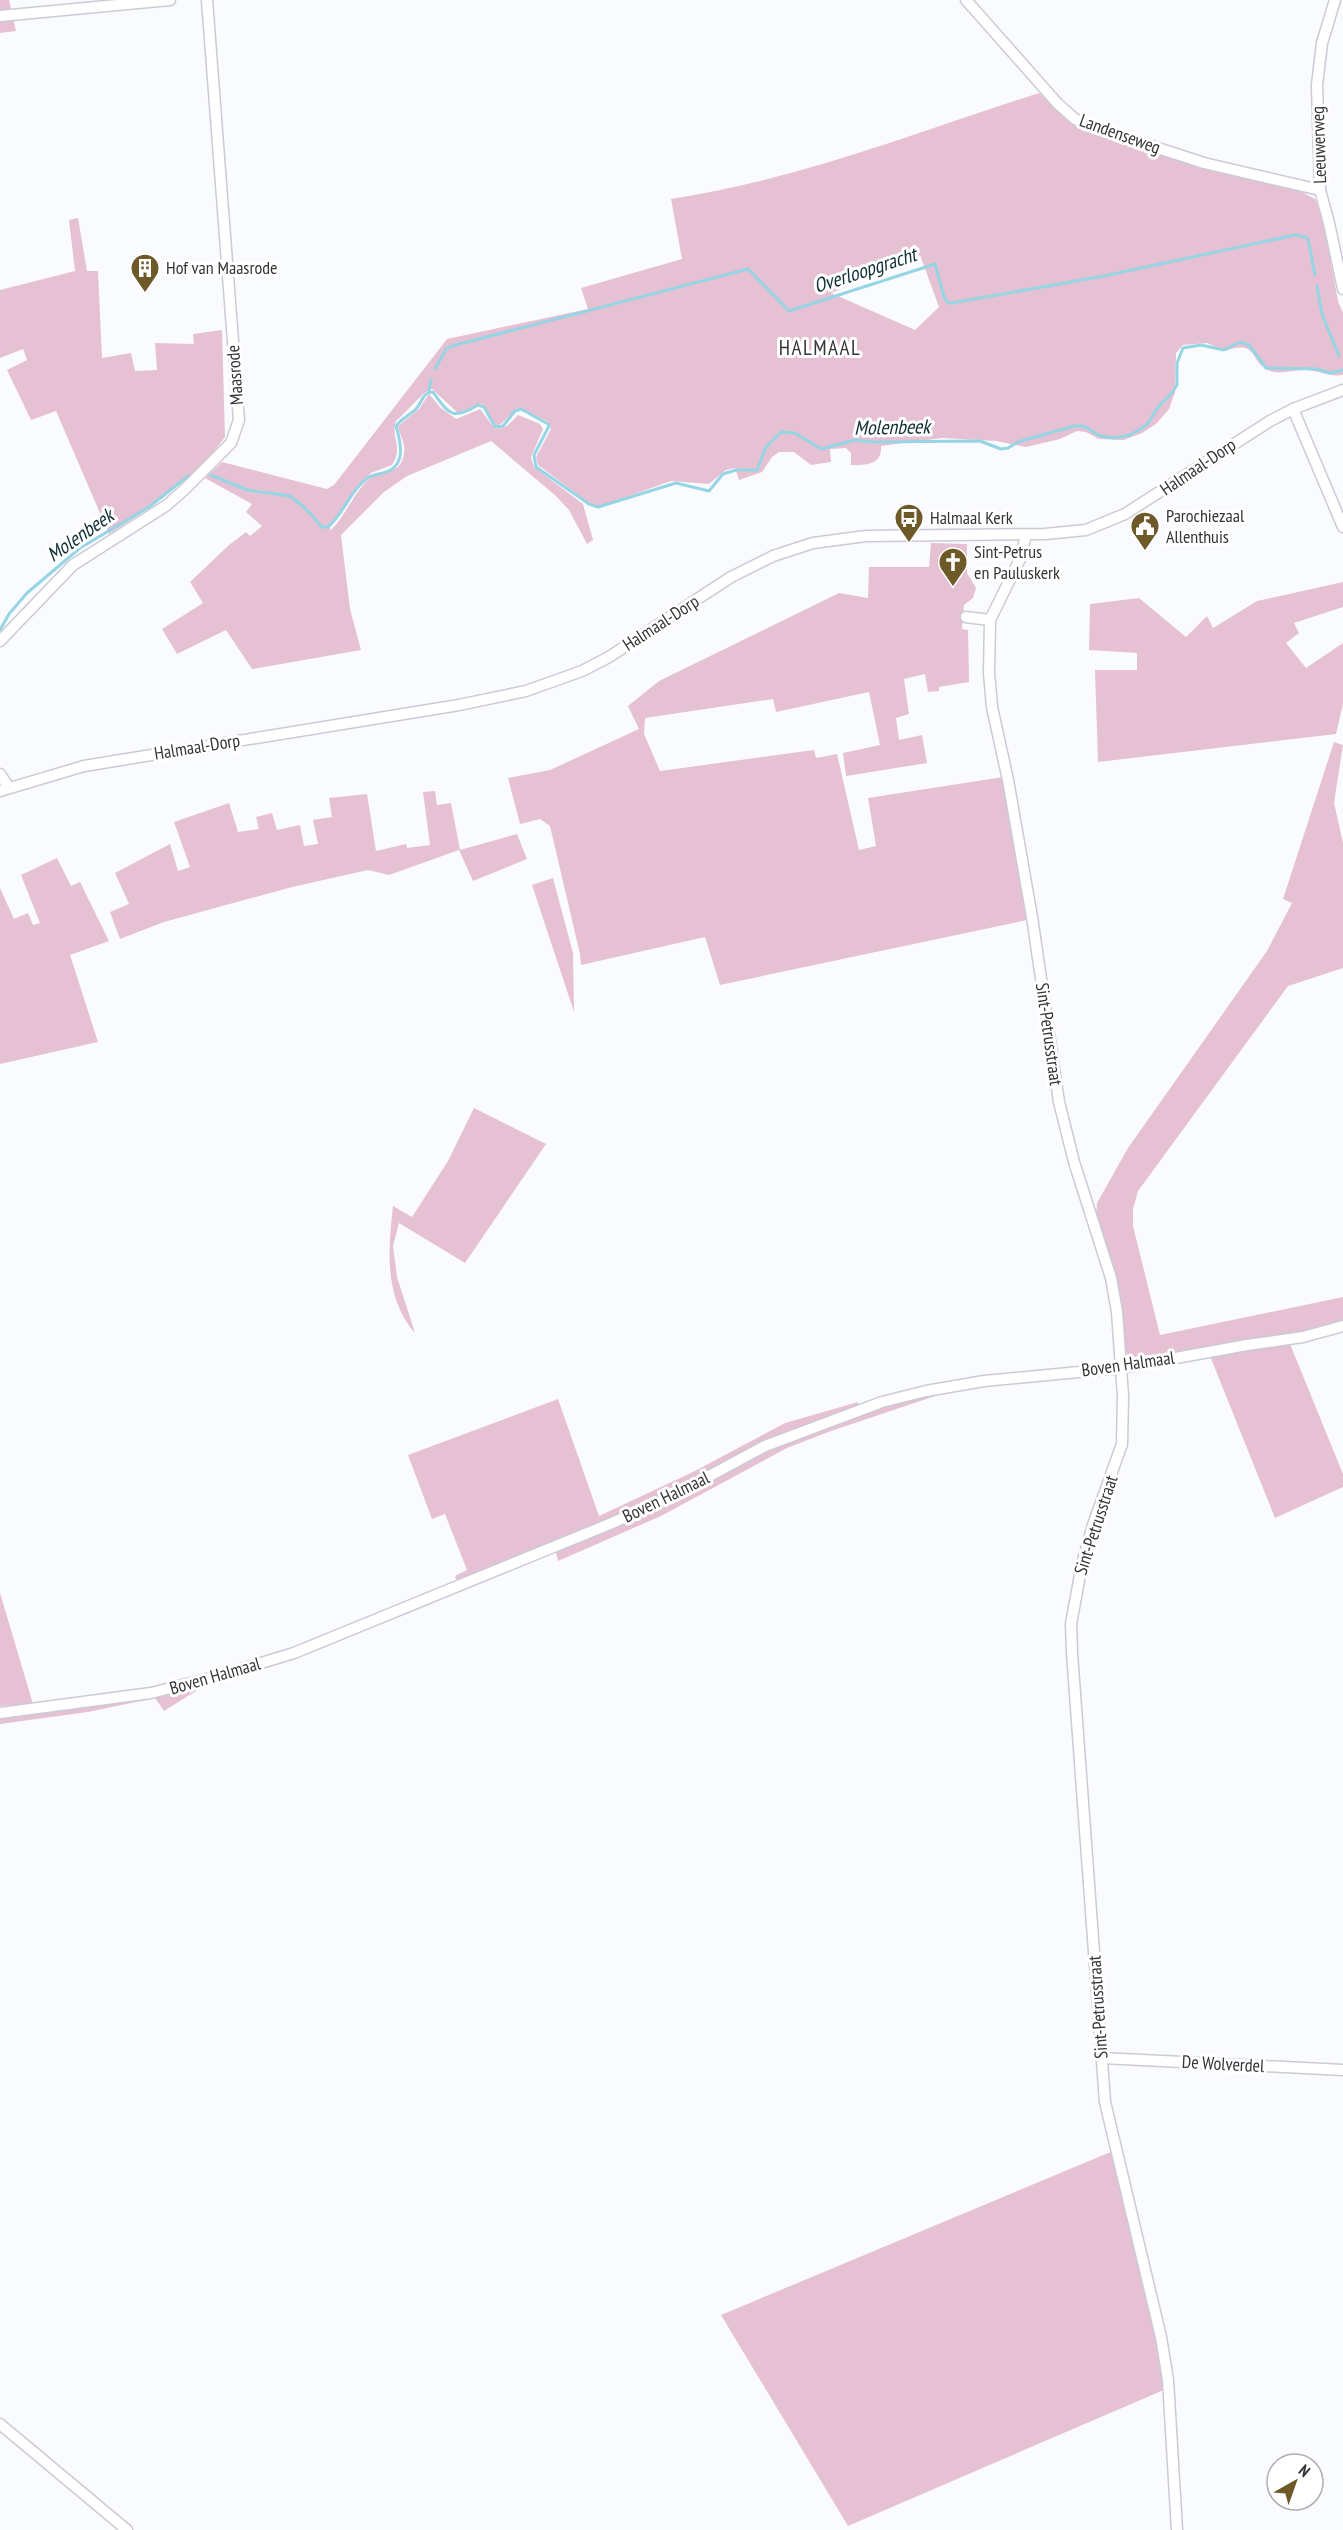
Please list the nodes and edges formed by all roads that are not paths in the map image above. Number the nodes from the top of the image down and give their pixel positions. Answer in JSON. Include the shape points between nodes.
{"nodes":[{"id":1,"x":170,"y":0,"type":"edge"},
{"id":2,"x":207,"y":0,"type":"edge"},
{"id":3,"x":966,"y":0,"type":"edge"},
{"id":4,"x":1335,"y":0,"type":"edge"},
{"id":5,"x":0,"y":16,"type":"edge"},
{"id":6,"x":1320,"y":190,"type":"junction"},
{"id":7,"x":1343,"y":289,"type":"edge"},
{"id":8,"x":1343,"y":390,"type":"edge"},
{"id":9,"x":1293,"y":409,"type":"junction"},
{"id":10,"x":1343,"y":527,"type":"edge"},
{"id":11,"x":1026,"y":535,"type":"junction"},
{"id":12,"x":966,"y":617,"type":"dead end"},
{"id":13,"x":990,"y":620,"type":"junction"},
{"id":14,"x":0,"y":641,"type":"edge"},
{"id":15,"x":0,"y":774,"type":"edge"},
{"id":16,"x":5,"y":790,"type":"edge"},
{"id":17,"x":1343,"y":1326,"type":"edge"},
{"id":18,"x":1121,"y":1368,"type":"junction"},
{"id":19,"x":0,"y":1713,"type":"edge"},
{"id":20,"x":1102,"y":2058,"type":"junction"},
{"id":21,"x":1343,"y":2070,"type":"edge"},
{"id":22,"x":0,"y":2424,"type":"edge"},
{"id":23,"x":127,"y":2530,"type":"edge"},
{"id":24,"x":1177,"y":2530,"type":"edge"}],
"edges":[{"from":1,"to":5,"type":"street"},
{"from":2,"to":14,"type":"street","name":"Maasrode","via":[[239,420],[236,433],[222,453],[166,505],[73,565]]},
{"from":3,"to":6,"type":"street","name":"Landenseweg","via":[[1058,104],[1081,122],[1204,163]]},
{"from":4,"to":6,"type":"street","name":"Leeuwerweg","via":[[1322,43],[1317,85]]},
{"from":6,"to":7,"type":"street","name":"Leeuwerweg"},
{"from":8,"to":9,"type":"street","name":"Halmaal-Dorp"},
{"from":9,"to":10,"type":"street"},
{"from":9,"to":11,"type":"street","name":"Halmaal-Dorp","via":[[1111,521],[1072,533]]},
{"from":11,"to":13,"type":"street","name":"Sint-Petrusstraat","via":[[1020,559]]},
{"from":11,"to":16,"type":"street","name":"Halmaal-Dorp","via":[[866,536],[813,543],[773,556],[731,577],[582,671],[526,691],[84,766]]},
{"from":12,"to":13,"type":"street"},
{"from":13,"to":18,"type":"street","name":"Sint-Petrusstraat","via":[[992,706],[1028,894],[1059,1101],[1111,1278]]},
{"from":15,"to":16,"type":"street"},
{"from":17,"to":18,"type":"street","name":"Boven Halmaal","via":[[1303,1337]]},
{"from":18,"to":19,"type":"street","name":"Boven Halmaal","via":[[984,1382],[882,1402],[765,1446],[665,1500],[294,1653],[151,1693]]},
{"from":18,"to":20,"type":"street","name":"Sint-Petrusstraat","via":[[1122,1444],[1093,1525],[1071,1624]]},
{"from":20,"to":21,"type":"street","name":"De Wolverdel"},
{"from":20,"to":24,"type":"street","name":"Sint-Petrusstraat","via":[[1105,2102],[1155,2303],[1166,2369]]},
{"from":22,"to":23,"type":"street"}]}
